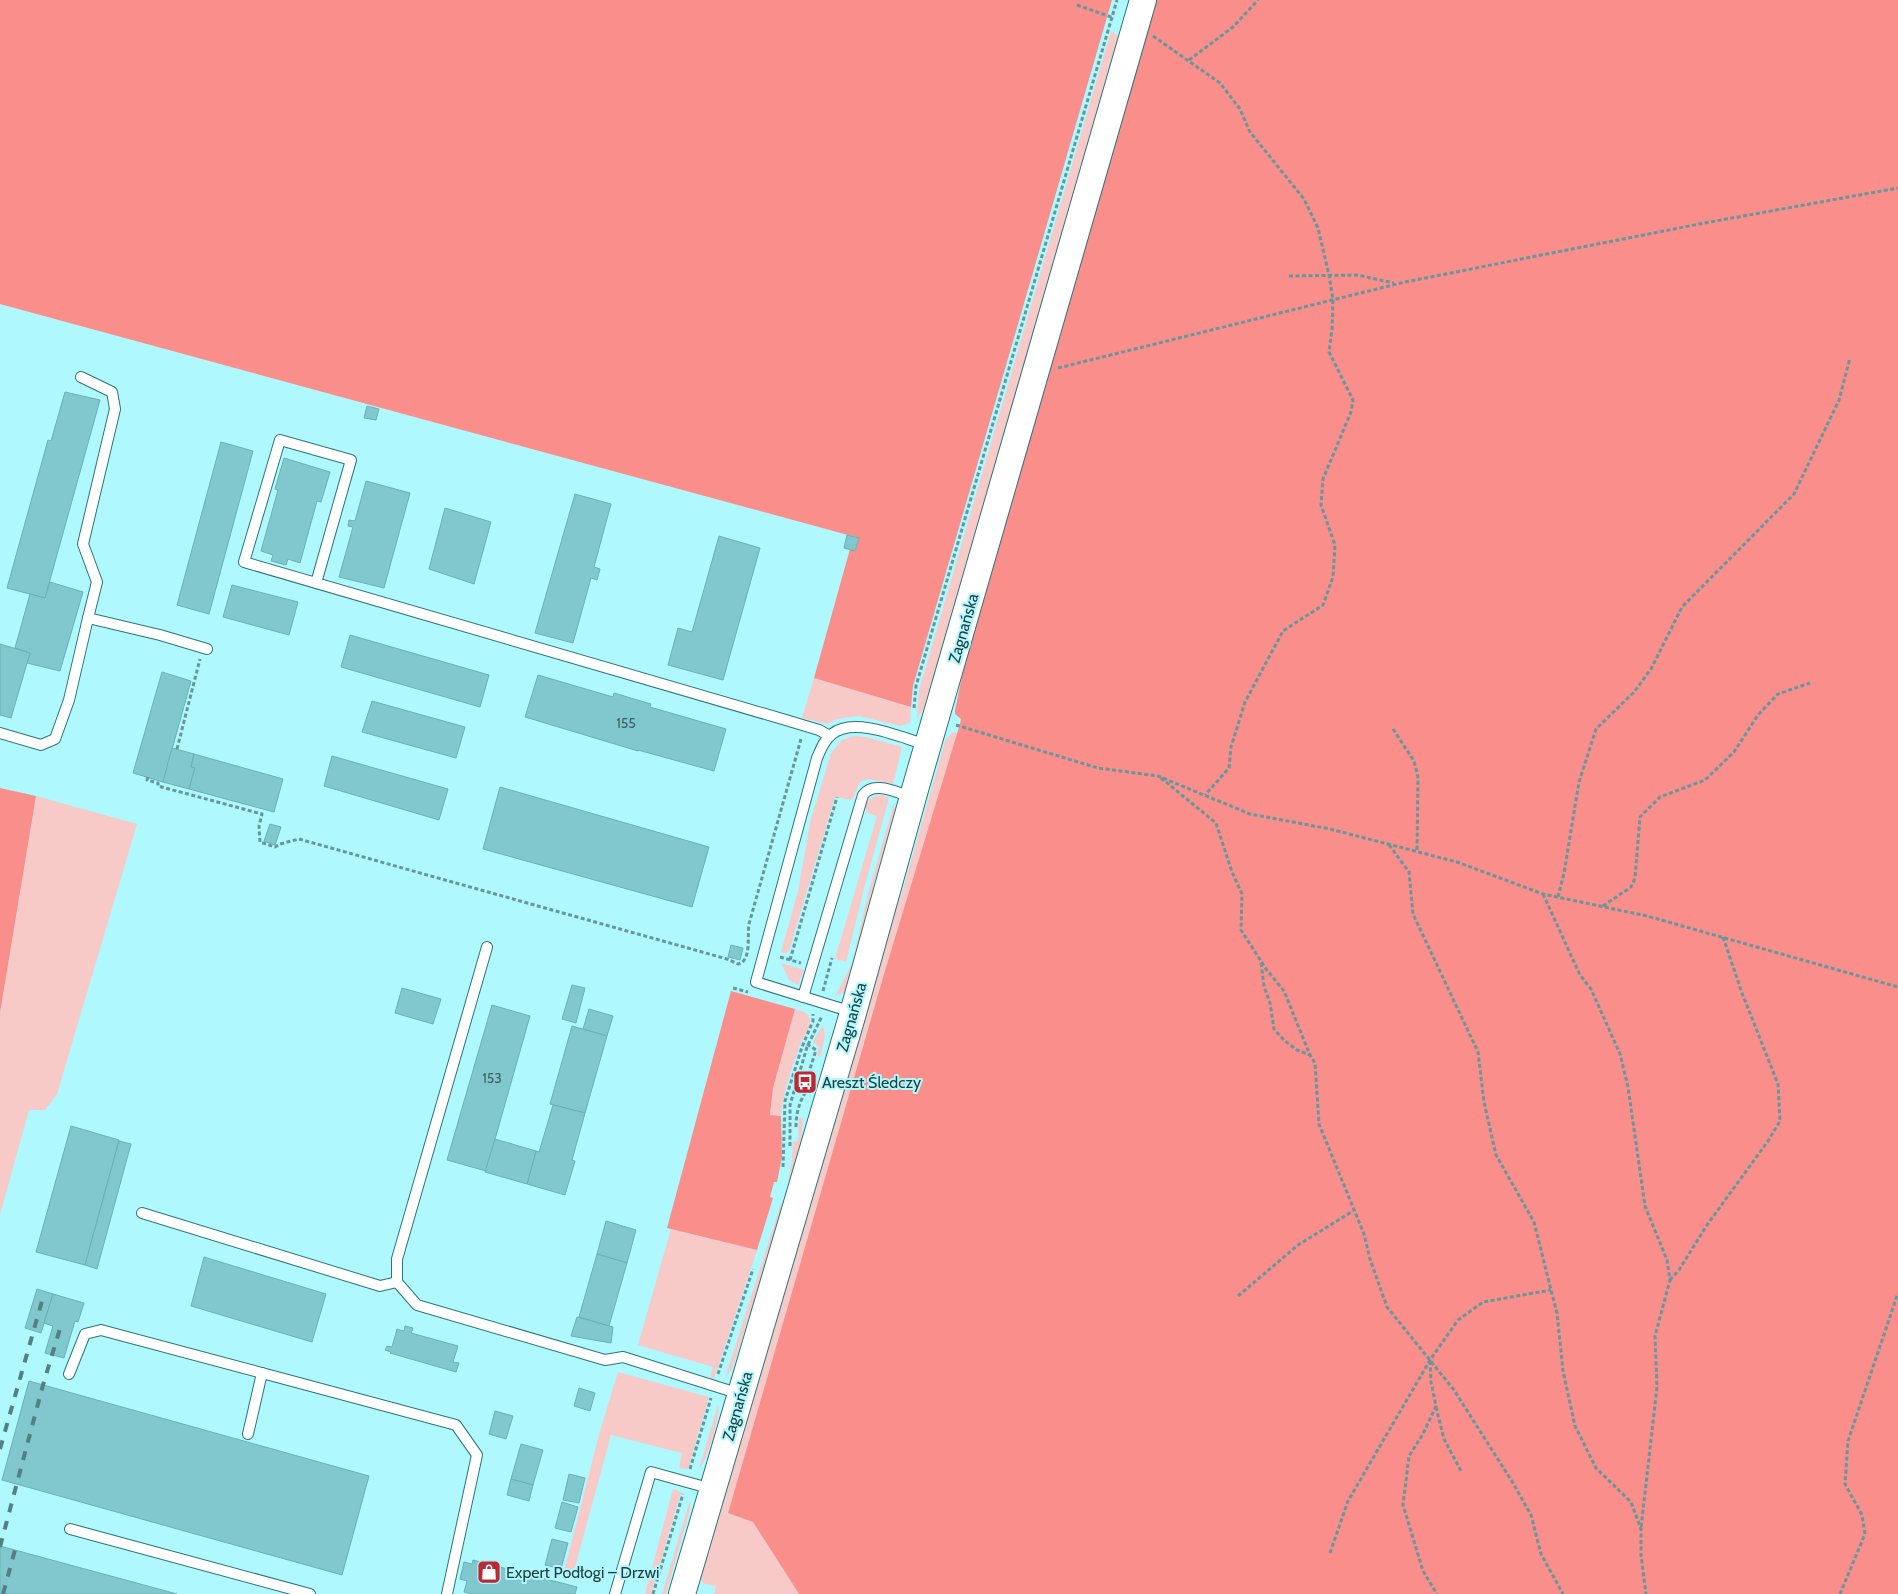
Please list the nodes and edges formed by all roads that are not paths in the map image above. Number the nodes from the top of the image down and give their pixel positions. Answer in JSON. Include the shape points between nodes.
{"nodes":[{"id":1,"x":1143,"y":0,"type":"edge"},
{"id":2,"x":81,"y":377,"type":"dead end"},
{"id":3,"x":316,"y":582,"type":"junction"},
{"id":4,"x":88,"y":618,"type":"junction"},
{"id":5,"x":204,"y":652,"type":"road end"},
{"id":6,"x":0,"y":733,"type":"edge"},
{"id":7,"x":830,"y":736,"type":"junction"},
{"id":8,"x":928,"y":746,"type":"junction"},
{"id":9,"x":913,"y":797,"type":"junction"},
{"id":10,"x":487,"y":947,"type":"dead end"},
{"id":11,"x":803,"y":997,"type":"junction"},
{"id":12,"x":853,"y":1013,"type":"junction"},
{"id":13,"x":142,"y":1213,"type":"dead end"},
{"id":14,"x":397,"y":1282,"type":"junction"},
{"id":15,"x":262,"y":1373,"type":"junction"},
{"id":16,"x":69,"y":1374,"type":"dead end"},
{"id":17,"x":741,"y":1394,"type":"junction"},
{"id":18,"x":248,"y":1434,"type":"dead end"},
{"id":19,"x":713,"y":1489,"type":"junction"},
{"id":20,"x":70,"y":1529,"type":"dead end"},
{"id":21,"x":310,"y":1594,"type":"edge"},
{"id":22,"x":447,"y":1594,"type":"edge"},
{"id":23,"x":615,"y":1594,"type":"edge"},
{"id":24,"x":682,"y":1594,"type":"edge"}],
"edges":[{"from":1,"to":8,"type":"street","name":"Zagnańska","via":[[1124,21],[1036,373],[984,554],[925,717]]},
{"from":2,"to":4,"type":"lane","via":[[112,392],[115,409],[83,544],[96,582]]},
{"from":3,"to":3,"type":"lane","via":[[244,562],[280,440],[352,460]]},
{"from":3,"to":7,"type":"lane","via":[[820,730]]},
{"from":4,"to":5,"type":"lane","via":[[160,635]]},
{"from":4,"to":6,"type":"lane","via":[[69,700],[55,740],[41,744]]},
{"from":7,"to":8,"type":"lane","via":[[845,728],[860,727]]},
{"from":7,"to":11,"type":"lane","via":[[817,758],[756,982]]},
{"from":8,"to":9,"type":"street","name":"Zagnańska"},
{"from":9,"to":11,"type":"lane","via":[[875,787],[863,795]]},
{"from":9,"to":12,"type":"street","name":"Zagnańska"},
{"from":10,"to":14,"type":"lane","via":[[397,1259]]},
{"from":11,"to":12,"type":"lane"},
{"from":12,"to":17,"type":"street","name":"Zagnańska"},
{"from":13,"to":14,"type":"lane","via":[[380,1286]]},
{"from":14,"to":17,"type":"lane","via":[[417,1305],[605,1360],[623,1357]]},
{"from":15,"to":16,"type":"lane","via":[[101,1330],[85,1334]]},
{"from":15,"to":18,"type":"lane"},
{"from":15,"to":22,"type":"lane","via":[[456,1425],[477,1455]]},
{"from":17,"to":19,"type":"street","name":"Zagnańska"},
{"from":19,"to":23,"type":"lane","via":[[651,1472]]},
{"from":19,"to":24,"type":"street","name":"Zagnańska"},
{"from":20,"to":21,"type":"lane"}]}
